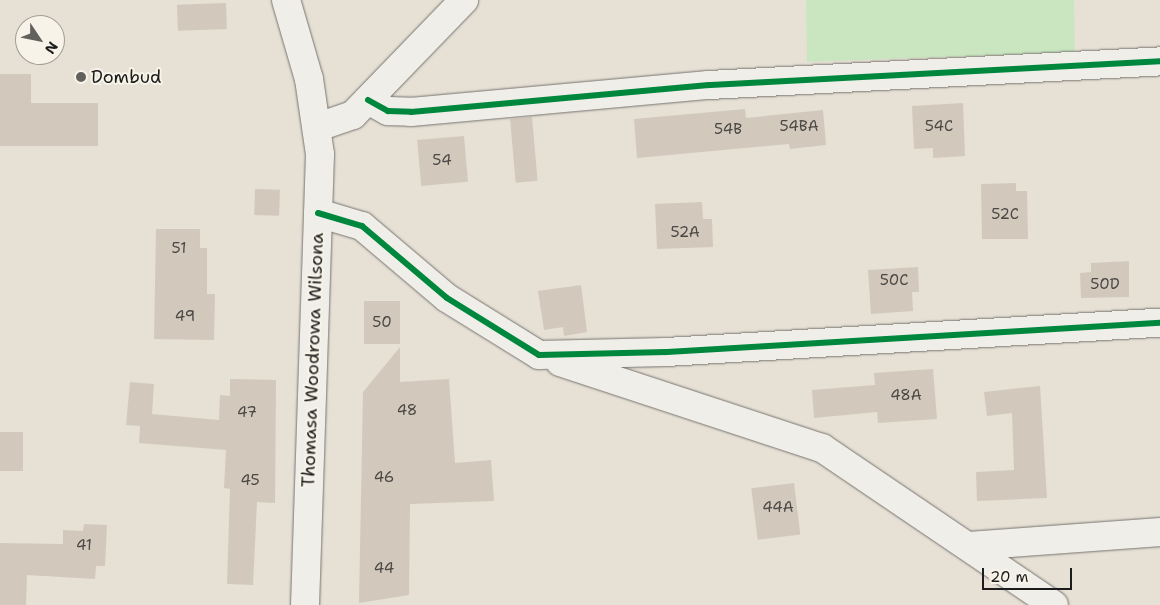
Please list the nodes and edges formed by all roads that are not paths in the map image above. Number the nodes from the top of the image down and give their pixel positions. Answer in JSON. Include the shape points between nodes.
{"nodes":[{"id":1,"x":286,"y":0,"type":"edge"},
{"id":2,"x":464,"y":0,"type":"edge"},
{"id":3,"x":1160,"y":61,"type":"edge"},
{"id":4,"x":368,"y":100,"type":"junction"},
{"id":5,"x":318,"y":127,"type":"junction"},
{"id":6,"x":318,"y":213,"type":"junction"},
{"id":7,"x":1160,"y":323,"type":"edge"},
{"id":8,"x":539,"y":355,"type":"junction"},
{"id":9,"x":1160,"y":532,"type":"edge"},
{"id":10,"x":969,"y":546,"type":"junction"},
{"id":11,"x":305,"y":605,"type":"edge"},
{"id":12,"x":1054,"y":605,"type":"edge"}],
"edges":[{"from":1,"to":5,"type":"street","name":"Thomasa Woodrowa Wilsona","via":[[310,79]]},
{"from":2,"to":4,"type":"street"},
{"from":3,"to":4,"type":"street","via":[[709,85],[411,112],[388,111]]},
{"from":4,"to":5,"type":"street","via":[[353,115]]},
{"from":5,"to":6,"type":"street","name":"Thomasa Woodrowa Wilsona"},
{"from":6,"to":8,"type":"street","via":[[362,226],[447,298],[512,342]]},
{"from":6,"to":11,"type":"street","name":"Thomasa Woodrowa Wilsona"},
{"from":7,"to":8,"type":"street","via":[[666,352]]},
{"from":8,"to":10,"type":"street","via":[[822,448]]},
{"from":9,"to":10,"type":"street"},
{"from":10,"to":12,"type":"street"}]}
